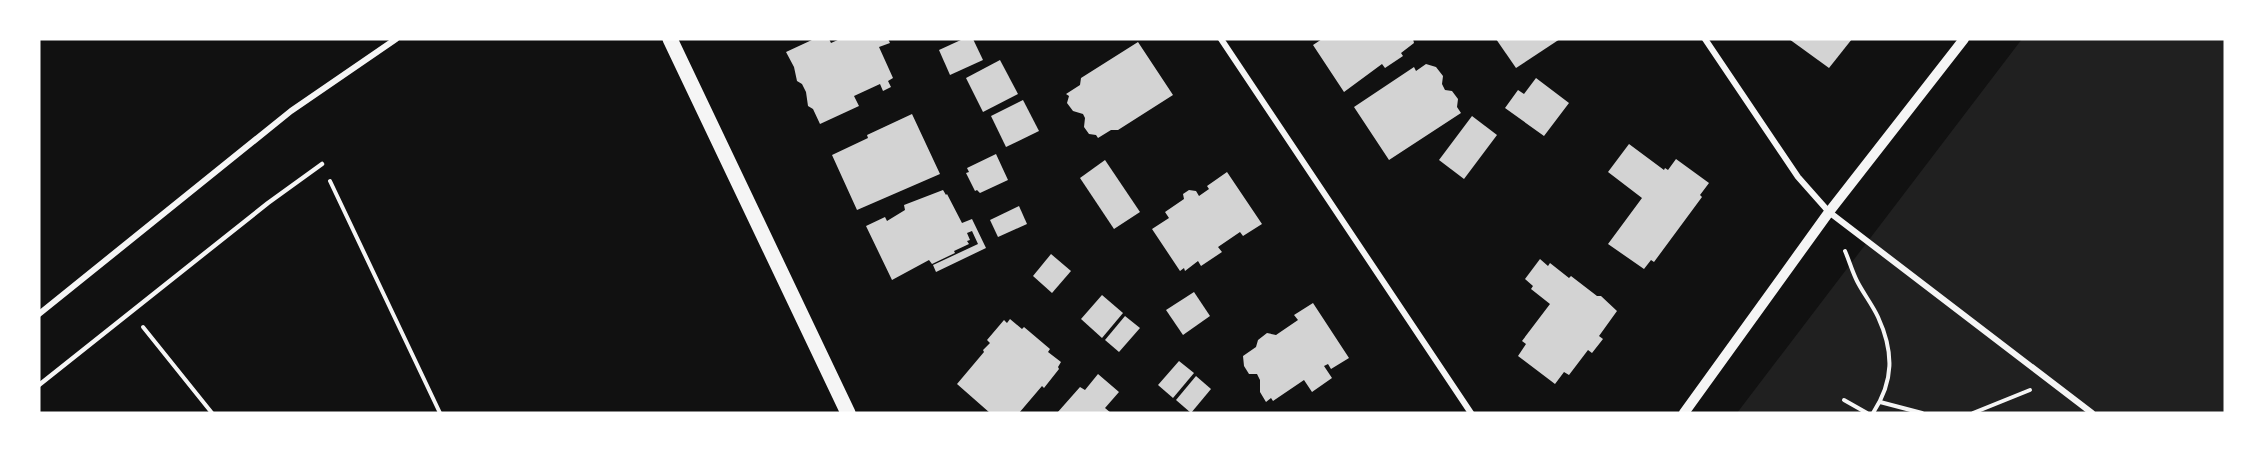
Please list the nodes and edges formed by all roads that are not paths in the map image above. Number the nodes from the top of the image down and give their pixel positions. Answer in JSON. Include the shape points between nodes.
{"nodes":[{"id":1,"x":396,"y":39,"type":"edge"},
{"id":2,"x":670,"y":39,"type":"edge"},
{"id":3,"x":1221,"y":39,"type":"edge"},
{"id":4,"x":1705,"y":39,"type":"edge"},
{"id":5,"x":1964,"y":39,"type":"edge"},
{"id":6,"x":322,"y":164,"type":"road end"},
{"id":7,"x":1829,"y":212,"type":"junction"},
{"id":8,"x":39,"y":314,"type":"edge"},
{"id":9,"x":39,"y":385,"type":"edge"},
{"id":10,"x":850,"y":410,"type":"edge"},
{"id":11,"x":1471,"y":413,"type":"edge"},
{"id":12,"x":1684,"y":413,"type":"edge"},
{"id":13,"x":2092,"y":413,"type":"edge"}],
"edges":[{"from":1,"to":8,"type":"street","via":[[291,111]]},
{"from":2,"to":10,"type":"main road"},
{"from":3,"to":11,"type":"street"},
{"from":4,"to":7,"type":"street","via":[[1798,177]]},
{"from":5,"to":7,"type":"street"},
{"from":6,"to":9,"type":"lane"},
{"from":7,"to":12,"type":"street"},
{"from":7,"to":13,"type":"street"}]}
